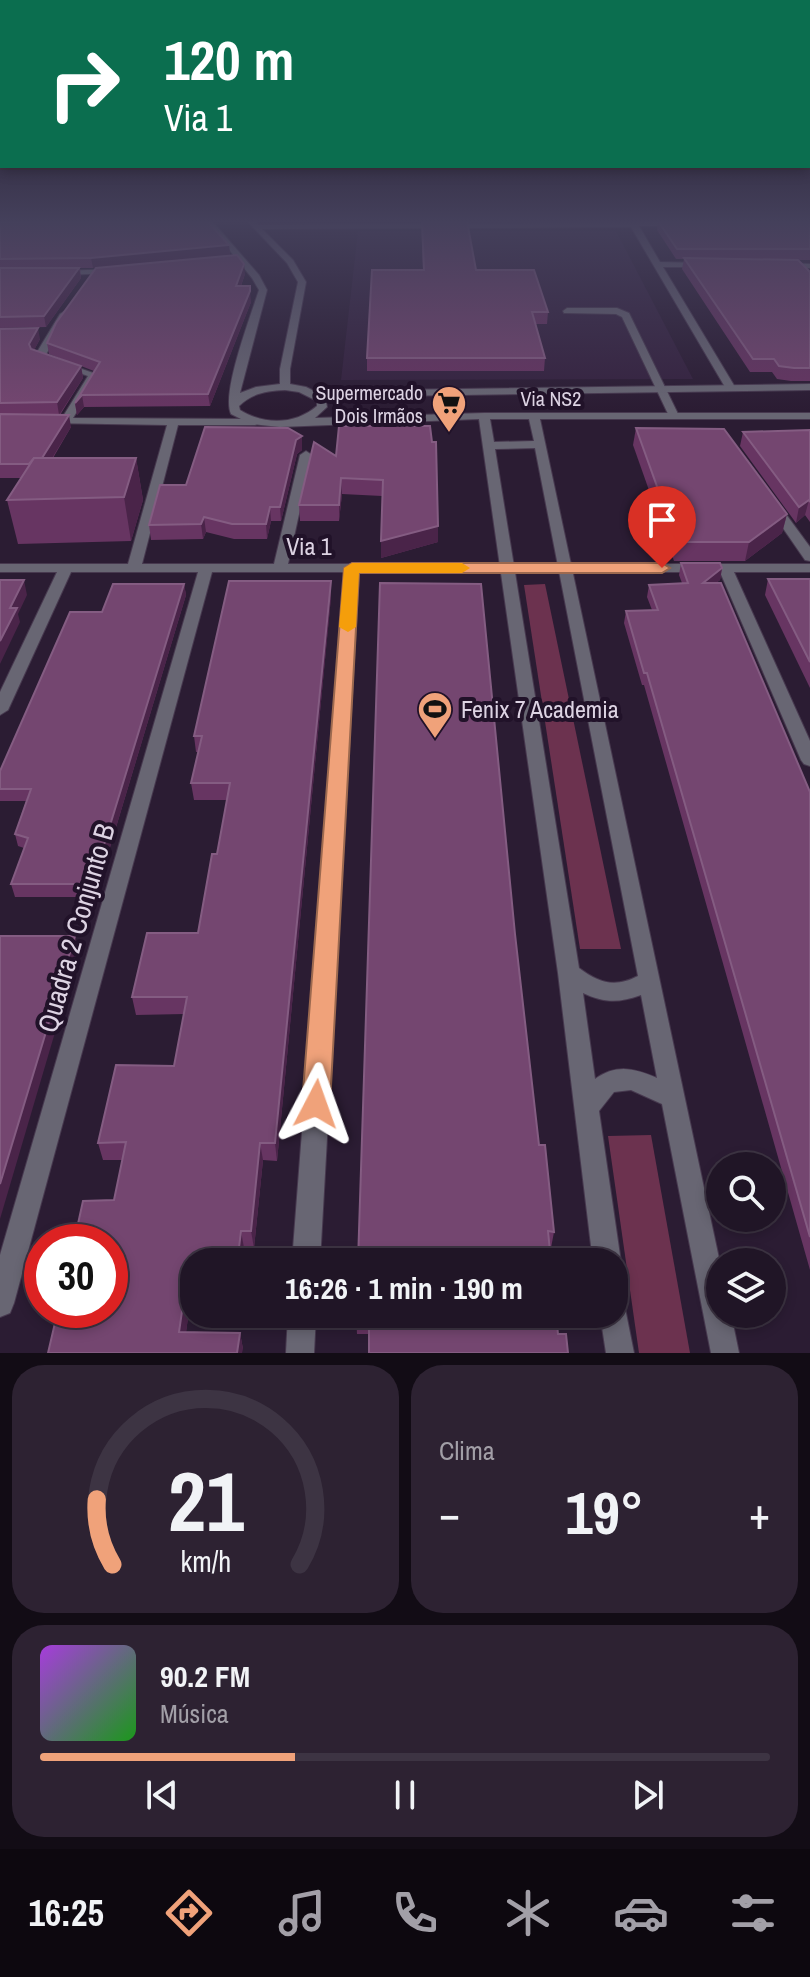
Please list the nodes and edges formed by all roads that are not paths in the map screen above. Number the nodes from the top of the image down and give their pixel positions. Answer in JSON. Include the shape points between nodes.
{"nodes":[{"id":1,"x":259,"y":284,"type":"edge"},
{"id":2,"x":302,"y":284,"type":"edge"},
{"id":3,"x":669,"y":284,"type":"edge"},
{"id":4,"x":68,"y":309,"type":"edge"},
{"id":5,"x":567,"y":311,"type":"dead end"},
{"id":6,"x":38,"y":333,"type":"edge"},
{"id":7,"x":51,"y":333,"type":"junction"},
{"id":8,"x":285,"y":387,"type":"junction"},
{"id":9,"x":730,"y":387,"type":"junction"},
{"id":10,"x":810,"y":387,"type":"edge"},
{"id":11,"x":662,"y":389,"type":"junction"},
{"id":12,"x":316,"y":394,"type":"junction"},
{"id":13,"x":782,"y":402,"type":"junction"},
{"id":14,"x":233,"y":406,"type":"junction"},
{"id":15,"x":484,"y":416,"type":"junction"},
{"id":16,"x":534,"y":416,"type":"junction"},
{"id":17,"x":674,"y":416,"type":"junction"},
{"id":18,"x":709,"y":416,"type":"junction"},
{"id":19,"x":810,"y":416,"type":"edge"},
{"id":20,"x":39,"y":421,"type":"edge"},
{"id":21,"x":65,"y":421,"type":"junction"},
{"id":22,"x":173,"y":422,"type":"junction"},
{"id":23,"x":255,"y":422,"type":"junction"},
{"id":24,"x":293,"y":422,"type":"junction"},
{"id":25,"x":718,"y":429,"type":"edge"},
{"id":26,"x":541,"y":444,"type":"junction"},
{"id":27,"x":489,"y":446,"type":"junction"},
{"id":28,"x":306,"y":455,"type":"dead end"},
{"id":29,"x":764,"y":493,"type":"edge"},
{"id":30,"x":810,"y":557,"type":"edge"},
{"id":31,"x":0,"y":568,"type":"edge"},
{"id":32,"x":66,"y":568,"type":"junction"},
{"id":33,"x":134,"y":568,"type":"junction"},
{"id":34,"x":206,"y":568,"type":"junction"},
{"id":35,"x":280,"y":568,"type":"junction"},
{"id":36,"x":352,"y":568,"type":"junction"},
{"id":37,"x":509,"y":568,"type":"junction"},
{"id":38,"x":568,"y":568,"type":"junction"},
{"id":39,"x":725,"y":568,"type":"junction"},
{"id":40,"x":810,"y":568,"type":"edge"},
{"id":41,"x":0,"y":710,"type":"edge"},
{"id":42,"x":810,"y":760,"type":"edge"},
{"id":43,"x":569,"y":973,"type":"junction"},
{"id":44,"x":649,"y":981,"type":"junction"},
{"id":45,"x":671,"y":1097,"type":"junction"},
{"id":46,"x":586,"y":1110,"type":"junction"},
{"id":47,"x":307,"y":1248,"type":"edge"},
{"id":48,"x":605,"y":1248,"type":"edge"},
{"id":49,"x":0,"y":1303,"type":"edge"},
{"id":50,"x":301,"y":1328,"type":"edge"},
{"id":51,"x":616,"y":1328,"type":"edge"},
{"id":52,"x":300,"y":1353,"type":"edge"},
{"id":53,"x":620,"y":1353,"type":"edge"},
{"id":54,"x":725,"y":1353,"type":"edge"}],
"edges":[{"from":1,"to":14,"type":"street","via":[[263,290]]},
{"from":2,"to":8,"type":"street"},
{"from":3,"to":9,"type":"street"},
{"from":4,"to":7,"type":"street"},
{"from":5,"to":11,"type":"street","via":[[623,312]]},
{"from":6,"to":7,"type":"street"},
{"from":7,"to":21,"type":"street","via":[[39,357],[94,375]]},
{"from":8,"to":12,"type":"street","name":"Via NS2"},
{"from":8,"to":14,"type":"street","via":[[250,392]]},
{"from":9,"to":11,"type":"street","name":"Via NS2"},
{"from":9,"to":13,"type":"street","name":"Via NS2"},
{"from":10,"to":13,"type":"street","name":"Via NS2"},
{"from":11,"to":12,"type":"street","name":"Via NS2"},
{"from":11,"to":17,"type":"street"},
{"from":12,"to":24,"type":"street","via":[[322,407]]},
{"from":13,"to":18,"type":"street","name":"Via NS2"},
{"from":13,"to":19,"type":"street","name":"Via NS2"},
{"from":14,"to":23,"type":"street"},
{"from":15,"to":16,"type":"street","name":"Via NS2"},
{"from":15,"to":24,"type":"street","name":"Via NS2"},
{"from":15,"to":27,"type":"street"},
{"from":16,"to":17,"type":"street","name":"Via NS2"},
{"from":16,"to":26,"type":"street"},
{"from":17,"to":18,"type":"street","name":"Via NS2"},
{"from":18,"to":25,"type":"street"},
{"from":20,"to":21,"type":"street"},
{"from":21,"to":22,"type":"street"},
{"from":22,"to":23,"type":"street"},
{"from":22,"to":33,"type":"street"},
{"from":23,"to":24,"type":"street","name":"Via NS2"},
{"from":26,"to":27,"type":"street"},
{"from":26,"to":38,"type":"street"},
{"from":27,"to":37,"type":"street"},
{"from":28,"to":35,"type":"street"},
{"from":29,"to":30,"type":"street"},
{"from":31,"to":32,"type":"street","name":"Via 1"},
{"from":32,"to":33,"type":"street","name":"Via 1"},
{"from":32,"to":41,"type":"street"},
{"from":33,"to":34,"type":"street","name":"Via 1"},
{"from":34,"to":35,"type":"street","name":"Via 1"},
{"from":34,"to":49,"type":"street","name":"Quadra 2 Conjunto B"},
{"from":35,"to":36,"type":"street","name":"Via 1"},
{"from":36,"to":37,"type":"street","name":"Via 1"},
{"from":36,"to":47,"type":"street"},
{"from":37,"to":38,"type":"street","name":"Via 1"},
{"from":37,"to":43,"type":"street"},
{"from":38,"to":39,"type":"street","name":"Via 1"},
{"from":38,"to":44,"type":"street"},
{"from":39,"to":40,"type":"street","name":"Via 1"},
{"from":39,"to":42,"type":"street"},
{"from":43,"to":44,"type":"street","via":[[608,994],[630,992]]},
{"from":43,"to":46,"type":"street"},
{"from":44,"to":45,"type":"street"},
{"from":45,"to":46,"type":"street","via":[[642,1081],[624,1079],[607,1083]]},
{"from":45,"to":54,"type":"street"},
{"from":46,"to":48,"type":"street"},
{"from":50,"to":52,"type":"street"},
{"from":51,"to":53,"type":"street"}]}
